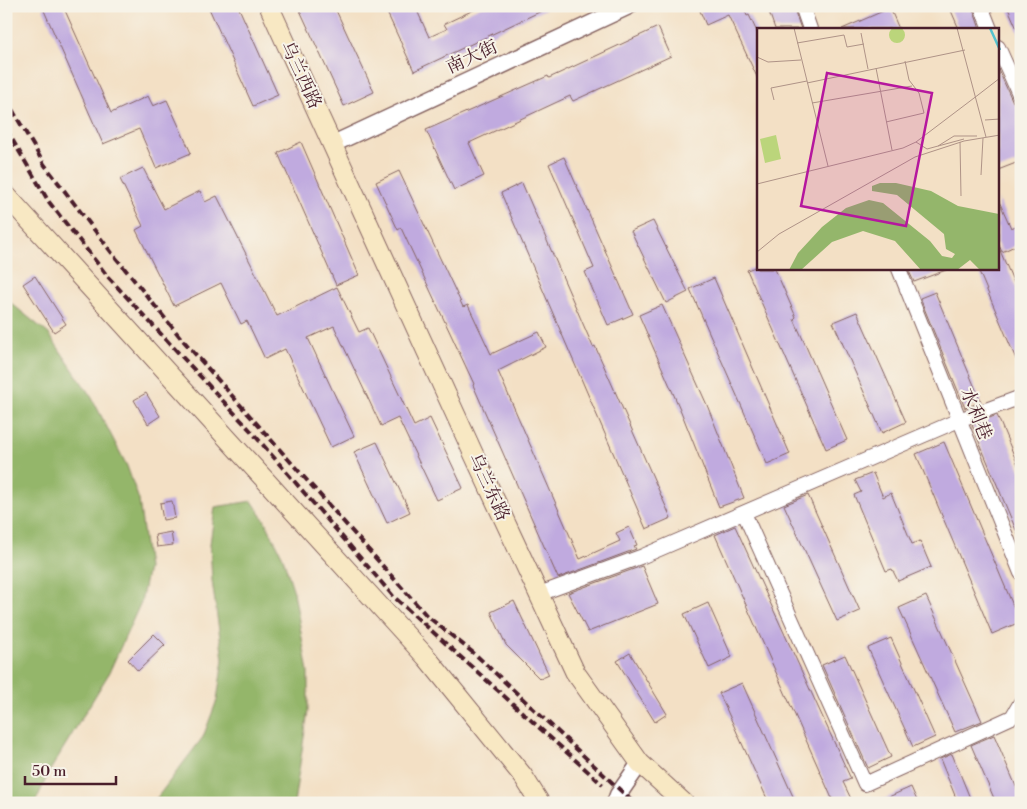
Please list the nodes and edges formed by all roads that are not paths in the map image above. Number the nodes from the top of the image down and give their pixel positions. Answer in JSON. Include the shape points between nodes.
{"nodes":[{"id":1,"x":269,"y":6,"type":"edge"},
{"id":2,"x":629,"y":6,"type":"edge"},
{"id":3,"x":802,"y":6,"type":"edge"},
{"id":4,"x":980,"y":6,"type":"edge"},
{"id":5,"x":810,"y":28,"type":"edge"},
{"id":6,"x":990,"y":28,"type":"edge"},
{"id":7,"x":1000,"y":51,"type":"edge"},
{"id":8,"x":1021,"y":98,"type":"edge"},
{"id":9,"x":333,"y":144,"type":"junction"},
{"id":10,"x":6,"y":195,"type":"edge"},
{"id":11,"x":898,"y":270,"type":"edge"},
{"id":12,"x":1021,"y":397,"type":"edge"},
{"id":13,"x":959,"y":420,"type":"junction"},
{"id":14,"x":744,"y":513,"type":"junction"},
{"id":15,"x":1021,"y":573,"type":"edge"},
{"id":16,"x":539,"y":594,"type":"junction"},
{"id":17,"x":1021,"y":702,"type":"edge"},
{"id":18,"x":640,"y":763,"type":"junction"},
{"id":19,"x":540,"y":803,"type":"edge"},
{"id":20,"x":615,"y":803,"type":"edge"},
{"id":21,"x":684,"y":803,"type":"edge"}],
"edges":[{"from":1,"to":9,"type":"main road","name":"乌兰西路"},
{"from":2,"to":9,"type":"street","name":"南大街"},
{"from":3,"to":5,"type":"street"},
{"from":4,"to":6,"type":"street"},
{"from":7,"to":8,"type":"street"},
{"from":9,"to":16,"type":"main road","name":"乌兰东路"},
{"from":10,"to":19,"type":"main road","via":[[427,658],[524,776]]},
{"from":11,"to":13,"type":"street","name":"水利巷"},
{"from":12,"to":13,"type":"street"},
{"from":13,"to":14,"type":"street"},
{"from":13,"to":15,"type":"street","name":"水利巷"},
{"from":14,"to":16,"type":"street","via":[[643,556]]},
{"from":14,"to":17,"type":"street","via":[[865,784],[1012,717]]},
{"from":16,"to":18,"type":"main road","name":"乌兰东路","via":[[575,672]]},
{"from":18,"to":20,"type":"street"},
{"from":18,"to":21,"type":"main road","name":"乌兰东路"}]}
